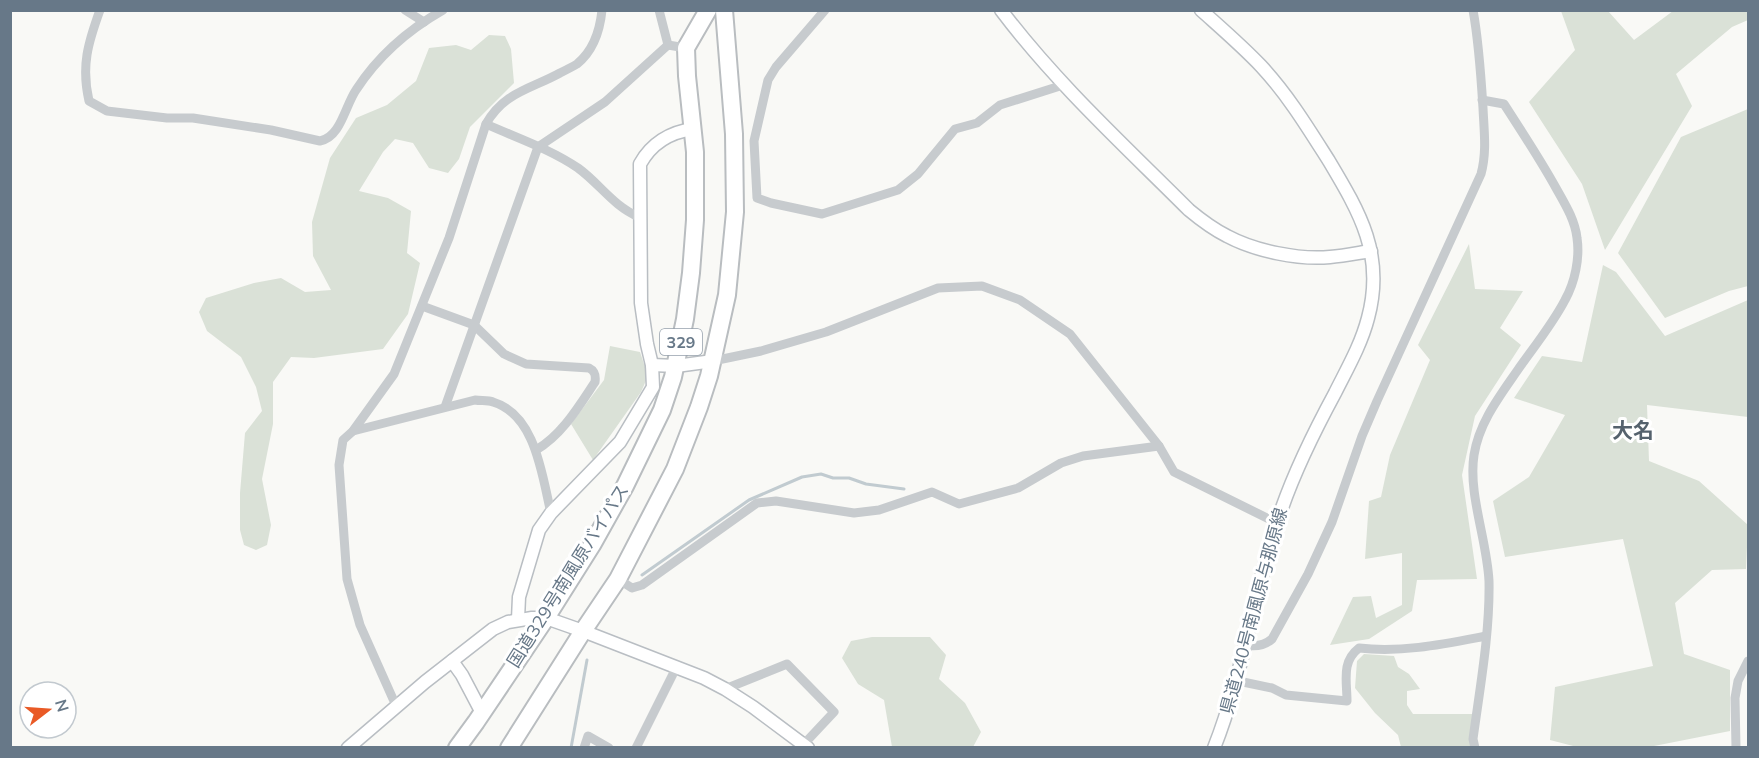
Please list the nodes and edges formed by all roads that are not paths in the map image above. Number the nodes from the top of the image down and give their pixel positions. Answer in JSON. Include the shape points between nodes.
{"nodes":[{"id":1,"x":100,"y":10,"type":"edge"},
{"id":2,"x":405,"y":10,"type":"edge"},
{"id":3,"x":444,"y":10,"type":"edge"},
{"id":4,"x":602,"y":10,"type":"edge"},
{"id":5,"x":659,"y":10,"type":"edge"},
{"id":6,"x":708,"y":10,"type":"edge"},
{"id":7,"x":724,"y":10,"type":"edge"},
{"id":8,"x":825,"y":10,"type":"edge"},
{"id":9,"x":1001,"y":10,"type":"edge"},
{"id":10,"x":1201,"y":10,"type":"edge"},
{"id":11,"x":1473,"y":10,"type":"edge"},
{"id":12,"x":424,"y":22,"type":"junction"},
{"id":13,"x":668,"y":45,"type":"junction"},
{"id":14,"x":686,"y":48,"type":"junction"},
{"id":15,"x":1064,"y":83,"type":"junction"},
{"id":16,"x":1482,"y":100,"type":"junction"},
{"id":17,"x":486,"y":124,"type":"junction"},
{"id":18,"x":693,"y":129,"type":"junction"},
{"id":19,"x":538,"y":147,"type":"junction"},
{"id":20,"x":639,"y":217,"type":"junction"},
{"id":21,"x":1371,"y":251,"type":"junction"},
{"id":22,"x":423,"y":306,"type":"junction"},
{"id":23,"x":474,"y":325,"type":"junction"},
{"id":24,"x":713,"y":361,"type":"junction"},
{"id":25,"x":652,"y":365,"type":"junction"},
{"id":26,"x":676,"y":366,"type":"junction"},
{"id":27,"x":445,"y":408,"type":"junction"},
{"id":28,"x":353,"y":430,"type":"junction"},
{"id":29,"x":1159,"y":446,"type":"junction"},
{"id":30,"x":536,"y":450,"type":"junction"},
{"id":31,"x":551,"y":513,"type":"junction"},
{"id":32,"x":1277,"y":523,"type":"junction"},
{"id":33,"x":618,"y":579,"type":"junction"},
{"id":34,"x":546,"y":618,"type":"junction"},
{"id":35,"x":518,"y":619,"type":"junction"},
{"id":36,"x":583,"y":631,"type":"junction"},
{"id":37,"x":1486,"y":636,"type":"junction"},
{"id":38,"x":1246,"y":645,"type":"junction"},
{"id":39,"x":452,"y":661,"type":"junction"},
{"id":40,"x":1749,"y":661,"type":"edge"},
{"id":41,"x":677,"y":666,"type":"junction"},
{"id":42,"x":725,"y":688,"type":"junction"},
{"id":43,"x":1234,"y":688,"type":"junction"},
{"id":44,"x":398,"y":705,"type":"junction"},
{"id":45,"x":482,"y":713,"type":"junction"},
{"id":46,"x":806,"y":746,"type":"edge"},
{"id":47,"x":348,"y":747,"type":"edge"},
{"id":48,"x":457,"y":747,"type":"edge"},
{"id":49,"x":509,"y":747,"type":"edge"},
{"id":50,"x":584,"y":747,"type":"edge"},
{"id":51,"x":609,"y":747,"type":"edge"},
{"id":52,"x":636,"y":747,"type":"edge"},
{"id":53,"x":1214,"y":747,"type":"edge"},
{"id":54,"x":1475,"y":747,"type":"edge"},
{"id":55,"x":1736,"y":747,"type":"edge"}],
"edges":[{"from":1,"to":12,"type":"street","via":[[87,54],[88,100],[107,111],[193,118],[321,141],[335,132],[354,92],[374,65]]},
{"from":2,"to":12,"type":"street"},
{"from":3,"to":12,"type":"street"},
{"from":4,"to":17,"type":"street","via":[[601,24],[591,47],[577,64],[507,99]]},
{"from":5,"to":13,"type":"street"},
{"from":6,"to":14,"type":"highway"},
{"from":7,"to":24,"type":"highway","number":"329","via":[[736,189],[731,264]]},
{"from":8,"to":15,"type":"street","via":[[768,80],[754,141],[758,198],[822,214],[898,190],[918,174],[955,129],[977,123],[1000,105]]},
{"from":9,"to":15,"type":"street"},
{"from":10,"to":21,"type":"street","name":"県道240号南風原与那原線","via":[[1260,65],[1303,118],[1360,216]]},
{"from":11,"to":16,"type":"street"},
{"from":13,"to":14,"type":"street"},
{"from":13,"to":19,"type":"street","via":[[606,102]]},
{"from":14,"to":18,"type":"highway","name":"国道329号南風原バイパス","number":"329"},
{"from":15,"to":21,"type":"street","via":[[1189,210],[1228,237],[1250,246],[1299,256],[1329,257]]},
{"from":16,"to":37,"type":"street","via":[[1504,104],[1561,197],[1578,240],[1574,277],[1566,299],[1496,402],[1476,443],[1474,483],[1489,582]]},
{"from":16,"to":38,"type":"street","via":[[1485,156],[1481,174],[1362,436],[1332,522],[1272,639],[1264,644]]},
{"from":17,"to":19,"type":"street"},
{"from":17,"to":22,"type":"street"},
{"from":18,"to":20,"type":"street","via":[[657,142],[647,152],[640,164]]},
{"from":18,"to":26,"type":"highway","name":"国道329号南風原バイパス","number":"329","via":[[696,195],[691,273]]},
{"from":19,"to":20,"type":"street","via":[[580,170],[625,211]]},
{"from":19,"to":23,"type":"street"},
{"from":20,"to":25,"type":"street","via":[[641,303]]},
{"from":21,"to":32,"type":"street","name":"県道240号南風原与那原線","via":[[1373,289],[1364,330],[1299,466]]},
{"from":22,"to":23,"type":"street"},
{"from":22,"to":28,"type":"street","via":[[394,374]]},
{"from":23,"to":27,"type":"street"},
{"from":23,"to":30,"type":"street","via":[[504,354],[526,364],[589,368],[596,376],[572,416]]},
{"from":24,"to":26,"type":"street"},
{"from":24,"to":29,"type":"street","via":[[826,332],[938,288],[982,286],[1020,300],[1070,334]]},
{"from":24,"to":33,"type":"highway","number":"329","via":[[675,469]]},
{"from":25,"to":26,"type":"street"},
{"from":25,"to":31,"type":"street","via":[[652,387],[620,442]]},
{"from":26,"to":34,"type":"highway","name":"国道329号南風原バイパス","number":"329","via":[[662,410],[625,486]]},
{"from":27,"to":28,"type":"street"},
{"from":27,"to":30,"type":"street","via":[[475,400],[494,402],[511,412],[528,432]]},
{"from":28,"to":44,"type":"street","via":[[343,440],[339,465],[347,579],[360,626]]},
{"from":29,"to":32,"type":"street","via":[[1174,472]]},
{"from":29,"to":33,"type":"street","via":[[1083,456],[1061,463],[1018,488],[959,504],[932,492],[879,510],[854,513],[776,501],[757,504],[642,585],[632,588]]},
{"from":30,"to":31,"type":"street"},
{"from":31,"to":35,"type":"street","via":[[539,530],[519,597]]},
{"from":32,"to":38,"type":"street","name":"県道240号南風原与那原線"},
{"from":33,"to":36,"type":"highway","number":"329"},
{"from":34,"to":35,"type":"street"},
{"from":34,"to":36,"type":"street"},
{"from":34,"to":45,"type":"highway","name":"国道329号南風原バイパス","number":"329"},
{"from":35,"to":39,"type":"street","via":[[493,629]]},
{"from":36,"to":41,"type":"street"},
{"from":36,"to":49,"type":"highway","number":"329"},
{"from":37,"to":43,"type":"street","via":[[1407,649],[1359,648],[1348,659],[1347,701],[1286,695],[1243,682]]},
{"from":37,"to":54,"type":"street"},
{"from":38,"to":43,"type":"street","name":"県道240号南風原与那原線"},
{"from":39,"to":44,"type":"street"},
{"from":39,"to":45,"type":"street"},
{"from":40,"to":55,"type":"street","via":[[1738,681],[1735,698]]},
{"from":41,"to":42,"type":"street"},
{"from":41,"to":52,"type":"street"},
{"from":42,"to":46,"type":"street"},
{"from":42,"to":46,"type":"street","via":[[787,664],[834,712]]},
{"from":43,"to":53,"type":"street","name":"県道240号南風原与那原線"},
{"from":44,"to":47,"type":"street"},
{"from":45,"to":48,"type":"highway","name":"国道329号南風原バイパス","number":"329"},
{"from":50,"to":51,"type":"street","via":[[588,736]]}]}
